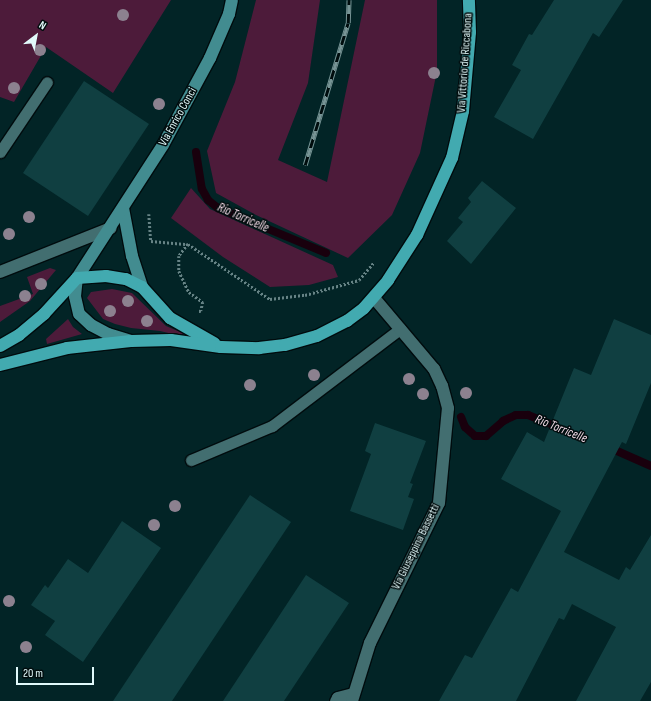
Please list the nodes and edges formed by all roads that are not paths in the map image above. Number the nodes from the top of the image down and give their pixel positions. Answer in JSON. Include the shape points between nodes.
{"nodes":[{"id":1,"x":232,"y":0,"type":"edge"},
{"id":2,"x":469,"y":0,"type":"edge"},
{"id":3,"x":47,"y":82,"type":"dead end"},
{"id":4,"x":0,"y":152,"type":"edge"},
{"id":5,"x":123,"y":208,"type":"junction"},
{"id":6,"x":111,"y":228,"type":"junction"},
{"id":7,"x":0,"y":272,"type":"edge"},
{"id":8,"x":78,"y":278,"type":"junction"},
{"id":9,"x":142,"y":287,"type":"junction"},
{"id":10,"x":374,"y":298,"type":"junction"},
{"id":11,"x":400,"y":330,"type":"junction"},
{"id":12,"x":131,"y":341,"type":"junction"},
{"id":13,"x":0,"y":346,"type":"edge"},
{"id":14,"x":221,"y":347,"type":"junction"},
{"id":15,"x":0,"y":365,"type":"edge"},
{"id":16,"x":191,"y":460,"type":"dead end"},
{"id":17,"x":353,"y":697,"type":"edge"},
{"id":18,"x":335,"y":701,"type":"edge"}],
"edges":[{"from":1,"to":5,"type":"street","name":"Via Enrico Conci","via":[[229,14],[210,58],[163,145]]},
{"from":2,"to":10,"type":"main road","name":"Via Vittorio de Riccabona","via":[[470,32],[463,112],[452,158],[417,236]]},
{"from":3,"to":4,"type":"lane"},
{"from":5,"to":6,"type":"street","name":"Via Enrico Conci"},
{"from":5,"to":9,"type":"street","name":"Via Vittorio de Riccabona","via":[[132,256]]},
{"from":6,"to":7,"type":"street"},
{"from":6,"to":8,"type":"street","name":"Via Enrico Conci"},
{"from":8,"to":9,"type":"main road","name":"Via Vittorio de Riccabona","via":[[106,276],[126,279]]},
{"from":8,"to":12,"type":"street","name":"Via Vittorio de Riccabona","via":[[75,296],[79,314],[108,334]]},
{"from":8,"to":13,"type":"main road","name":"Via Enrico Conci","via":[[44,314],[19,335]]},
{"from":9,"to":14,"type":"main road","name":"Via Vittorio de Riccabona","via":[[170,318]]},
{"from":10,"to":11,"type":"street","name":"Via Giuseppina Bassetti"},
{"from":10,"to":14,"type":"main road","name":"Via Vittorio de Riccabona","via":[[347,321],[317,336],[285,345],[259,348]]},
{"from":11,"to":16,"type":"lane","via":[[272,426]]},
{"from":11,"to":17,"type":"street","name":"Via Giuseppina Bassetti","via":[[434,369],[448,408],[439,503],[370,643]]},
{"from":12,"to":14,"type":"main road","name":"Via Vittorio de Riccabona","via":[[172,340]]},
{"from":12,"to":15,"type":"main road","name":"Via Vittorio de Riccabona","via":[[67,348]]},
{"from":17,"to":18,"type":"lane","via":[[337,697]]}]}
